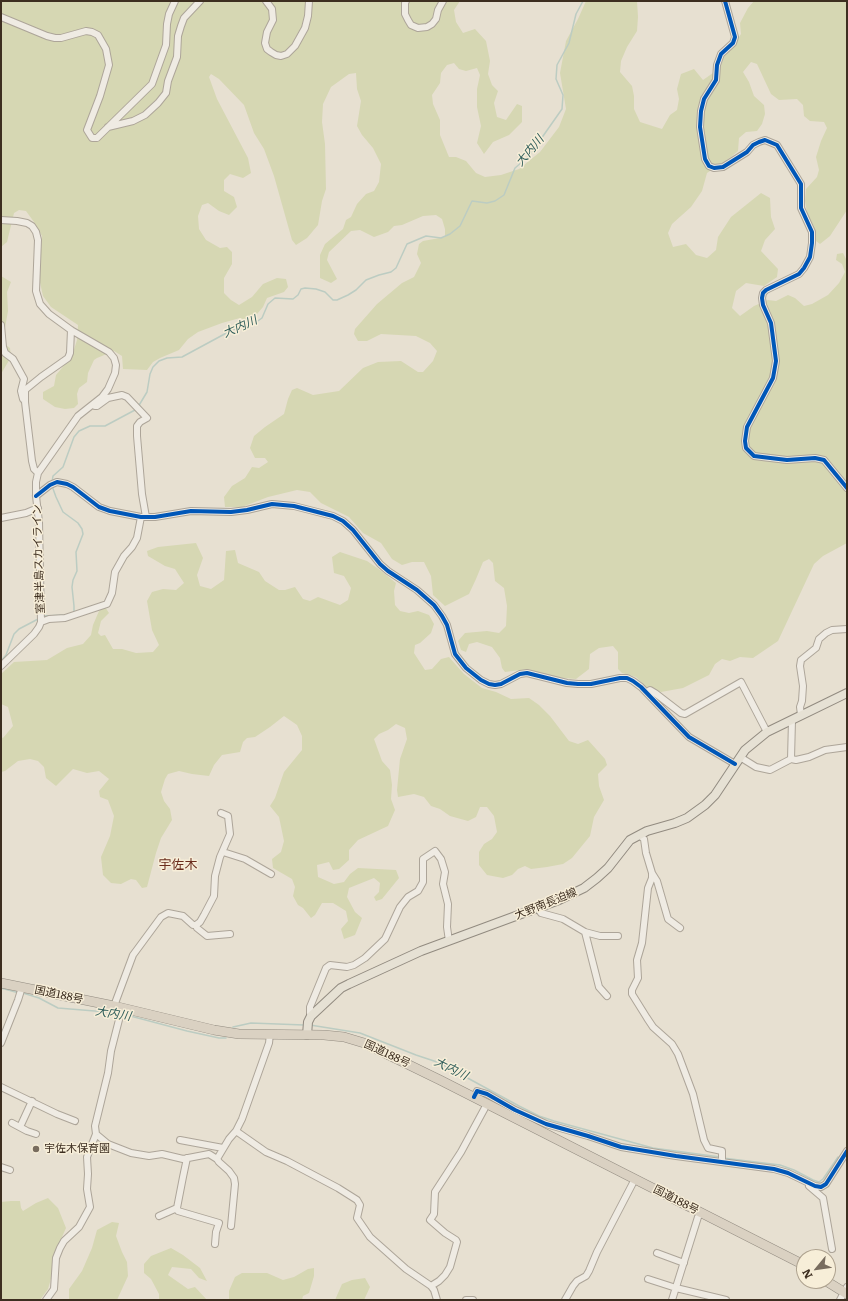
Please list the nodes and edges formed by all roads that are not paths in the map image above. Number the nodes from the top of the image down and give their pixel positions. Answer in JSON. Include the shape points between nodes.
{"nodes":[{"id":1,"x":175,"y":1,"type":"edge"},
{"id":2,"x":200,"y":1,"type":"edge"},
{"id":3,"x":266,"y":1,"type":"edge"},
{"id":4,"x":309,"y":1,"type":"edge"},
{"id":5,"x":406,"y":1,"type":"edge"},
{"id":6,"x":443,"y":1,"type":"edge"},
{"id":7,"x":725,"y":1,"type":"edge"},
{"id":8,"x":1,"y":17,"type":"edge"},
{"id":9,"x":107,"y":128,"type":"junction"},
{"id":10,"x":1,"y":220,"type":"edge"},
{"id":11,"x":1,"y":325,"type":"edge"},
{"id":12,"x":71,"y":330,"type":"junction"},
{"id":13,"x":25,"y":402,"type":"junction"},
{"id":14,"x":92,"y":405,"type":"junction"},
{"id":15,"x":38,"y":472,"type":"junction"},
{"id":16,"x":847,"y":488,"type":"edge"},
{"id":17,"x":36,"y":496,"type":"junction"},
{"id":18,"x":38,"y":508,"type":"junction"},
{"id":19,"x":143,"y":517,"type":"junction"},
{"id":20,"x":1,"y":518,"type":"edge"},
{"id":21,"x":41,"y":622,"type":"junction"},
{"id":22,"x":847,"y":629,"type":"edge"},
{"id":23,"x":1,"y":666,"type":"edge"},
{"id":24,"x":647,"y":692,"type":"junction"},
{"id":25,"x":847,"y":693,"type":"edge"},
{"id":26,"x":801,"y":715,"type":"junction"},
{"id":27,"x":792,"y":720,"type":"junction"},
{"id":28,"x":767,"y":732,"type":"junction"},
{"id":29,"x":847,"y":747,"type":"edge"},
{"id":30,"x":791,"y":759,"type":"junction"},
{"id":31,"x":737,"y":761,"type":"junction"},
{"id":32,"x":221,"y":813,"type":"dead end"},
{"id":33,"x":639,"y":835,"type":"junction"},
{"id":34,"x":223,"y":852,"type":"junction"},
{"id":35,"x":652,"y":873,"type":"junction"},
{"id":36,"x":271,"y":874,"type":"dead end"},
{"id":37,"x":538,"y":909,"type":"junction"},
{"id":38,"x":196,"y":925,"type":"junction"},
{"id":39,"x":680,"y":928,"type":"dead end"},
{"id":40,"x":586,"y":932,"type":"junction"},
{"id":41,"x":230,"y":934,"type":"dead end"},
{"id":42,"x":618,"y":936,"type":"dead end"},
{"id":43,"x":449,"y":941,"type":"junction"},
{"id":44,"x":1,"y":983,"type":"edge"},
{"id":45,"x":22,"y":987,"type":"junction"},
{"id":46,"x":607,"y":996,"type":"dead end"},
{"id":47,"x":118,"y":1007,"type":"junction"},
{"id":48,"x":308,"y":1026,"type":"junction"},
{"id":49,"x":270,"y":1034,"type":"junction"},
{"id":50,"x":1,"y":1043,"type":"edge"},
{"id":51,"x":1,"y":1087,"type":"edge"},
{"id":52,"x":474,"y":1097,"type":"junction"},
{"id":53,"x":32,"y":1102,"type":"junction"},
{"id":54,"x":487,"y":1104,"type":"junction"},
{"id":55,"x":75,"y":1120,"type":"dead end"},
{"id":56,"x":12,"y":1123,"type":"dead end"},
{"id":57,"x":20,"y":1127,"type":"junction"},
{"id":58,"x":236,"y":1131,"type":"junction"},
{"id":59,"x":36,"y":1134,"type":"dead end"},
{"id":60,"x":96,"y":1134,"type":"junction"},
{"id":61,"x":180,"y":1140,"type":"dead end"},
{"id":62,"x":223,"y":1148,"type":"junction"},
{"id":63,"x":847,"y":1151,"type":"edge"},
{"id":64,"x":187,"y":1158,"type":"junction"},
{"id":65,"x":217,"y":1159,"type":"junction"},
{"id":66,"x":722,"y":1159,"type":"junction"},
{"id":67,"x":1,"y":1168,"type":"edge"},
{"id":68,"x":10,"y":1170,"type":"dead end"},
{"id":69,"x":796,"y":1176,"type":"junction"},
{"id":70,"x":635,"y":1179,"type":"junction"},
{"id":71,"x":177,"y":1208,"type":"junction"},
{"id":72,"x":702,"y":1213,"type":"junction"},
{"id":73,"x":159,"y":1216,"type":"dead end"},
{"id":74,"x":231,"y":1226,"type":"dead end"},
{"id":75,"x":215,"y":1244,"type":"dead end"},
{"id":76,"x":832,"y":1249,"type":"dead end"},
{"id":77,"x":657,"y":1253,"type":"dead end"},
{"id":78,"x":796,"y":1261,"type":"edge"},
{"id":79,"x":684,"y":1263,"type":"junction"},
{"id":80,"x":648,"y":1279,"type":"dead end"},
{"id":81,"x":431,"y":1286,"type":"junction"},
{"id":82,"x":676,"y":1288,"type":"junction"},
{"id":83,"x":46,"y":1300,"type":"edge"},
{"id":84,"x":437,"y":1300,"type":"edge"},
{"id":85,"x":466,"y":1300,"type":"edge"},
{"id":86,"x":473,"y":1300,"type":"edge"},
{"id":87,"x":565,"y":1300,"type":"edge"},
{"id":88,"x":672,"y":1300,"type":"edge"},
{"id":89,"x":726,"y":1300,"type":"edge"}],
"edges":[{"from":1,"to":9,"type":"street","via":[[169,14],[166,45],[152,84]]},
{"from":2,"to":9,"type":"street","via":[[184,18],[181,26],[177,57],[166,93],[145,115]]},
{"from":3,"to":4,"type":"street","via":[[272,9],[272,20],[265,43],[267,49],[281,56],[295,46],[305,28]]},
{"from":5,"to":6,"type":"street","via":[[405,14],[411,25],[418,28],[432,24]]},
{"from":7,"to":16,"type":"street","via":[[735,37],[733,43],[722,54],[717,65],[716,80],[704,99],[701,110],[700,127],[704,159],[709,166],[723,167],[759,142],[765,140],[777,144],[801,184],[801,208],[812,232],[810,257],[804,268],[799,274],[763,293],[763,305],[771,323],[776,361],[773,378],[748,427],[746,448],[754,456],[787,460],[824,460]]},
{"from":8,"to":9,"type":"street","via":[[55,38],[86,31],[98,35],[106,49],[108,65],[87,130],[92,138],[97,138]]},
{"from":10,"to":12,"type":"street","name":"室津半島スカイライン","via":[[27,223],[36,232],[36,291],[40,304]]},
{"from":11,"to":13,"type":"street","via":[[5,353],[13,358],[24,379],[20,391]]},
{"from":12,"to":13,"type":"street","via":[[68,358],[27,388]]},
{"from":12,"to":14,"type":"street","name":"室津半島スカイライン","via":[[109,352],[116,365],[108,389]]},
{"from":13,"to":15,"type":"street","via":[[32,461],[34,469]]},
{"from":14,"to":15,"type":"street","name":"室津半島スカイライン","via":[[78,416]]},
{"from":14,"to":19,"type":"street","via":[[97,406],[108,398],[122,395],[148,418],[137,426]]},
{"from":15,"to":17,"type":"street","name":"室津半島スカイライン"},
{"from":17,"to":18,"type":"street","name":"室津半島スカイライン"},
{"from":17,"to":19,"type":"street","via":[[57,482],[67,484],[110,511]]},
{"from":18,"to":20,"type":"street"},
{"from":18,"to":21,"type":"street","name":"室津半島スカイライン"},
{"from":19,"to":21,"type":"street","via":[[137,538],[114,572],[112,593],[107,604],[65,618]]},
{"from":19,"to":24,"type":"street","via":[[190,511],[231,512],[272,504],[294,506],[334,516],[353,530],[380,564],[417,590],[434,606],[447,626],[455,654],[466,668],[488,684],[501,684],[527,673],[578,684],[627,678]]},
{"from":21,"to":23,"type":"street","name":"室津半島スカイライン","via":[[34,634]]},
{"from":22,"to":26,"type":"street","via":[[826,633],[819,639],[816,648],[802,660]]},
{"from":24,"to":28,"type":"street","via":[[650,690],[685,714],[741,682]]},
{"from":24,"to":31,"type":"street","via":[[689,737]]},
{"from":25,"to":26,"type":"main road","name":"大野南長迫線"},
{"from":26,"to":27,"type":"main road","name":"大野南長迫線"},
{"from":27,"to":28,"type":"main road","name":"大野南長迫線"},
{"from":27,"to":30,"type":"street"},
{"from":28,"to":31,"type":"main road","name":"大野南長迫線"},
{"from":29,"to":30,"type":"street","via":[[826,750],[796,760]]},
{"from":30,"to":31,"type":"street","via":[[770,770]]},
{"from":31,"to":33,"type":"main road","name":"大野南長迫線","via":[[715,795],[695,813]]},
{"from":32,"to":34,"type":"street","via":[[228,816],[230,834]]},
{"from":33,"to":35,"type":"street","via":[[644,839]]},
{"from":33,"to":37,"type":"main road","name":"大野南長迫線","via":[[630,840],[608,868],[593,882],[572,895]]},
{"from":34,"to":36,"type":"street","via":[[245,859]]},
{"from":34,"to":38,"type":"street","via":[[215,876],[214,896]]},
{"from":35,"to":39,"type":"street","via":[[657,881],[668,919]]},
{"from":35,"to":66,"type":"street","via":[[642,943],[637,960],[638,978],[632,994],[653,1027],[672,1044],[678,1054],[693,1094],[704,1140],[708,1148],[722,1151]]},
{"from":37,"to":40,"type":"street"},
{"from":37,"to":43,"type":"main road","name":"大野南長迫線"},
{"from":38,"to":41,"type":"street","via":[[207,936]]},
{"from":38,"to":47,"type":"street","via":[[183,916],[168,913],[161,917],[134,955]]},
{"from":40,"to":42,"type":"street","via":[[600,936]]},
{"from":40,"to":46,"type":"street","via":[[599,987]]},
{"from":43,"to":48,"type":"main road","name":"大野南長迫線","via":[[341,988]]},
{"from":43,"to":48,"type":"street","via":[[448,904],[443,884],[445,872],[435,851],[423,859],[423,882],[400,906],[385,939],[354,965],[326,968],[310,1007]]},
{"from":44,"to":45,"type":"highway","name":"国道188号"},
{"from":45,"to":47,"type":"highway","name":"国道188号"},
{"from":45,"to":50,"type":"street"},
{"from":47,"to":49,"type":"highway","name":"国道188号","via":[[214,1030],[239,1034]]},
{"from":47,"to":60,"type":"street","via":[[108,1073],[95,1126]]},
{"from":48,"to":49,"type":"highway","name":"国道188号"},
{"from":48,"to":52,"type":"highway","name":"国道188号","via":[[324,1035],[364,1043]]},
{"from":49,"to":58,"type":"street","via":[[258,1075]]},
{"from":51,"to":53,"type":"street"},
{"from":52,"to":54,"type":"highway","name":"国道188号"},
{"from":52,"to":66,"type":"street","via":[[477,1091],[487,1094],[546,1124],[621,1147],[669,1156]]},
{"from":53,"to":55,"type":"street"},
{"from":53,"to":57,"type":"street"},
{"from":54,"to":70,"type":"highway","name":"国道188号"},
{"from":54,"to":81,"type":"street","via":[[461,1152],[435,1192],[434,1214],[430,1220],[457,1242],[447,1271]]},
{"from":56,"to":57,"type":"street"},
{"from":57,"to":59,"type":"street"},
{"from":58,"to":62,"type":"street"},
{"from":58,"to":81,"type":"street","via":[[266,1152],[357,1200],[360,1205],[357,1218],[370,1237],[406,1270]]},
{"from":60,"to":64,"type":"street","via":[[108,1144],[132,1153]]},
{"from":60,"to":83,"type":"street","via":[[87,1162],[90,1207],[79,1227],[60,1248],[56,1258],[54,1289]]},
{"from":61,"to":62,"type":"street"},
{"from":62,"to":65,"type":"street"},
{"from":63,"to":69,"type":"street","via":[[826,1184],[821,1187]]},
{"from":64,"to":65,"type":"street","via":[[209,1154]]},
{"from":64,"to":71,"type":"street"},
{"from":65,"to":74,"type":"street","via":[[234,1178],[236,1184]]},
{"from":66,"to":69,"type":"street"},
{"from":67,"to":68,"type":"street"},
{"from":69,"to":76,"type":"street","via":[[823,1198]]},
{"from":70,"to":72,"type":"highway","name":"国道188号"},
{"from":70,"to":87,"type":"street","via":[[589,1271],[577,1281]]},
{"from":71,"to":73,"type":"street"},
{"from":71,"to":75,"type":"street","via":[[178,1211],[219,1223]]},
{"from":72,"to":78,"type":"highway","name":"国道188号"},
{"from":72,"to":79,"type":"street","via":[[698,1217]]},
{"from":77,"to":79,"type":"street"},
{"from":79,"to":82,"type":"street"},
{"from":80,"to":82,"type":"street"},
{"from":81,"to":84,"type":"street"},
{"from":82,"to":88,"type":"street"},
{"from":82,"to":89,"type":"street"},
{"from":85,"to":86,"type":"street"}]}
